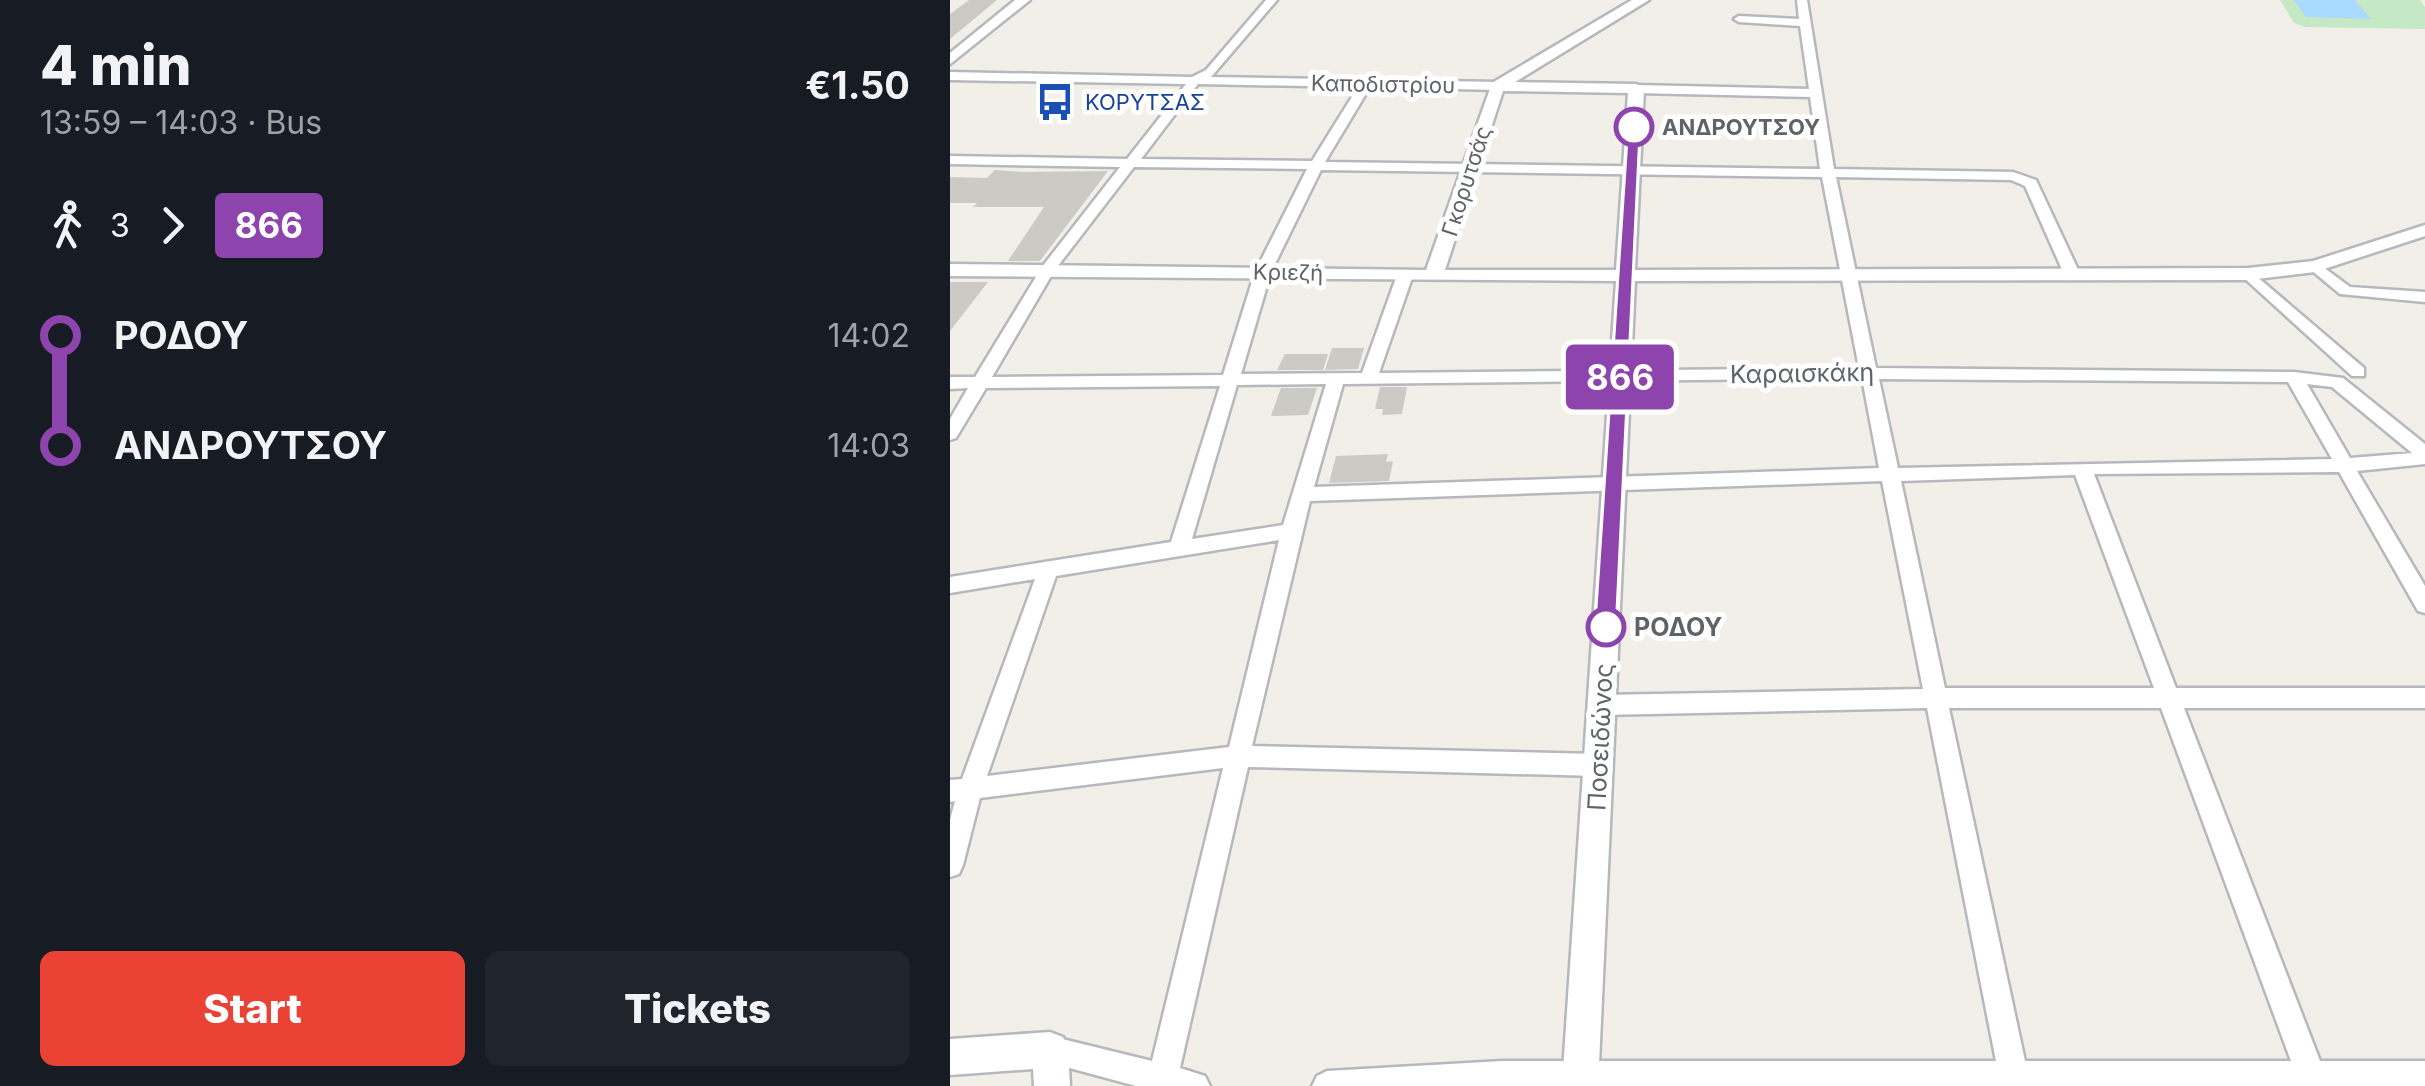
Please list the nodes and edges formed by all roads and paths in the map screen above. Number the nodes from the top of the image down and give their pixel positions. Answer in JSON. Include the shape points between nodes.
{"nodes":[{"id":1,"x":1023,"y":0,"type":"edge"},
{"id":2,"x":1272,"y":0,"type":"edge"},
{"id":3,"x":1642,"y":0,"type":"edge"},
{"id":4,"x":1802,"y":0,"type":"edge"},
{"id":5,"x":1739,"y":19,"type":"dead end"},
{"id":6,"x":1806,"y":23,"type":"junction"},
{"id":7,"x":950,"y":60,"type":"edge"},
{"id":8,"x":950,"y":76,"type":"edge"},
{"id":9,"x":1195,"y":80,"type":"junction"},
{"id":10,"x":1366,"y":84,"type":"junction"},
{"id":11,"x":1497,"y":86,"type":"junction"},
{"id":12,"x":1636,"y":89,"type":"junction"},
{"id":13,"x":1816,"y":94,"type":"junction"},
{"id":14,"x":950,"y":160,"type":"edge"},
{"id":15,"x":1128,"y":162,"type":"junction"},
{"id":16,"x":1318,"y":164,"type":"junction"},
{"id":17,"x":1472,"y":168,"type":"junction"},
{"id":18,"x":1631,"y":171,"type":"junction"},
{"id":19,"x":1828,"y":172,"type":"junction"},
{"id":20,"x":2425,"y":230,"type":"edge"},
{"id":21,"x":2315,"y":266,"type":"junction"},
{"id":22,"x":950,"y":270,"type":"edge"},
{"id":23,"x":1047,"y":270,"type":"junction"},
{"id":24,"x":1263,"y":272,"type":"junction"},
{"id":25,"x":1626,"y":274,"type":"junction"},
{"id":26,"x":1848,"y":274,"type":"junction"},
{"id":27,"x":2072,"y":274,"type":"junction"},
{"id":28,"x":2248,"y":274,"type":"junction"},
{"id":29,"x":1405,"y":275,"type":"junction"},
{"id":30,"x":1434,"y":276,"type":"junction"},
{"id":31,"x":2425,"y":296,"type":"edge"},
{"id":32,"x":1869,"y":372,"type":"junction"},
{"id":33,"x":2358,"y":372,"type":"dead end"},
{"id":34,"x":1620,"y":376,"type":"junction"},
{"id":35,"x":2294,"y":377,"type":"junction"},
{"id":36,"x":1336,"y":379,"type":"junction"},
{"id":37,"x":1368,"y":379,"type":"junction"},
{"id":38,"x":1226,"y":380,"type":"junction"},
{"id":39,"x":950,"y":383,"type":"edge"},
{"id":40,"x":979,"y":384,"type":"junction"},
{"id":41,"x":950,"y":434,"type":"edge"},
{"id":42,"x":2425,"y":456,"type":"edge"},
{"id":43,"x":2347,"y":465,"type":"junction"},
{"id":44,"x":2082,"y":468,"type":"junction"},
{"id":45,"x":1890,"y":474,"type":"junction"},
{"id":46,"x":1614,"y":487,"type":"junction"},
{"id":47,"x":1302,"y":494,"type":"junction"},
{"id":48,"x":1291,"y":531,"type":"junction"},
{"id":49,"x":1179,"y":548,"type":"junction"},
{"id":50,"x":1049,"y":568,"type":"junction"},
{"id":51,"x":950,"y":585,"type":"edge"},
{"id":52,"x":2425,"y":605,"type":"edge"},
{"id":53,"x":1936,"y":698,"type":"junction"},
{"id":54,"x":2168,"y":698,"type":"junction"},
{"id":55,"x":2425,"y":698,"type":"edge"},
{"id":56,"x":1602,"y":705,"type":"junction"},
{"id":57,"x":1240,"y":756,"type":"junction"},
{"id":58,"x":1598,"y":765,"type":"junction"},
{"id":59,"x":960,"y":789,"type":"edge"},
{"id":60,"x":950,"y":865,"type":"edge"},
{"id":61,"x":950,"y":1057,"type":"edge"},
{"id":62,"x":1051,"y":1068,"type":"edge"},
{"id":63,"x":1163,"y":1076,"type":"junction"},
{"id":64,"x":2425,"y":1076,"type":"edge"},
{"id":65,"x":2015,"y":1080,"type":"edge"},
{"id":66,"x":2313,"y":1080,"type":"edge"},
{"id":67,"x":1580,"y":1081,"type":"edge"},
{"id":68,"x":1194,"y":1086,"type":"edge"},
{"id":69,"x":1326,"y":1086,"type":"edge"}],
"edges":[{"from":1,"to":7,"type":"street"},
{"from":2,"to":9,"type":"street","via":[[1210,73]]},
{"from":3,"to":11,"type":"street"},
{"from":4,"to":6,"type":"street"},
{"from":5,"to":6,"type":"street"},
{"from":6,"to":13,"type":"street"},
{"from":8,"to":9,"type":"street","name":"Καποδιστρίου"},
{"from":9,"to":10,"type":"street","name":"Καποδιστρίου"},
{"from":9,"to":15,"type":"street"},
{"from":10,"to":11,"type":"street","name":"Καποδιστρίου"},
{"from":10,"to":16,"type":"street"},
{"from":11,"to":12,"type":"street","name":"Καποδιστρίου"},
{"from":11,"to":17,"type":"street","name":"Γκορυτσάς"},
{"from":12,"to":13,"type":"street","name":"Καποδιστρίου"},
{"from":12,"to":18,"type":"street","name":"Ποσειδώνος"},
{"from":13,"to":19,"type":"street"},
{"from":14,"to":15,"type":"street"},
{"from":15,"to":16,"type":"street"},
{"from":15,"to":23,"type":"street"},
{"from":16,"to":17,"type":"street"},
{"from":16,"to":24,"type":"street"},
{"from":17,"to":18,"type":"street"},
{"from":17,"to":30,"type":"street","name":"Γκορυτσάς"},
{"from":18,"to":19,"type":"street"},
{"from":18,"to":25,"type":"street","name":"Ποσειδώνος"},
{"from":19,"to":26,"type":"street"},
{"from":19,"to":27,"type":"street","via":[[2025,178]]},
{"from":20,"to":21,"type":"street","name":"Κριεζή"},
{"from":21,"to":28,"type":"street","name":"Κριεζή"},
{"from":21,"to":31,"type":"street","via":[[2346,291]]},
{"from":22,"to":23,"type":"street","name":"Κριεζή"},
{"from":23,"to":24,"type":"street","name":"Κριεζή"},
{"from":23,"to":40,"type":"street"},
{"from":24,"to":29,"type":"street","name":"Κριεζή"},
{"from":24,"to":38,"type":"street"},
{"from":25,"to":26,"type":"street","name":"Κριεζή"},
{"from":25,"to":30,"type":"street","name":"Κριεζή"},
{"from":25,"to":34,"type":"street","name":"Ποσειδώνος"},
{"from":26,"to":27,"type":"street","name":"Κριεζή"},
{"from":26,"to":32,"type":"street"},
{"from":27,"to":28,"type":"street","name":"Κριεζή"},
{"from":28,"to":33,"type":"street"},
{"from":29,"to":30,"type":"street","name":"Κριεζή"},
{"from":29,"to":37,"type":"street"},
{"from":32,"to":34,"type":"street","name":"Καραισκάκη"},
{"from":32,"to":35,"type":"street","name":"Καραισκάκη"},
{"from":32,"to":45,"type":"street"},
{"from":34,"to":37,"type":"street","name":"Καραισκάκη"},
{"from":34,"to":46,"type":"street","name":"Ποσειδώνος"},
{"from":35,"to":42,"type":"street","name":"Καραισκάκη","via":[[2337,382]]},
{"from":35,"to":43,"type":"street"},
{"from":36,"to":37,"type":"street","name":"Καραισκάκη"},
{"from":36,"to":38,"type":"street","name":"Καραισκάκη"},
{"from":36,"to":47,"type":"street"},
{"from":38,"to":40,"type":"street","name":"Καραισκάκη"},
{"from":38,"to":49,"type":"street"},
{"from":39,"to":40,"type":"street","name":"Καραισκάκη"},
{"from":40,"to":41,"type":"street"},
{"from":42,"to":43,"type":"street"},
{"from":43,"to":44,"type":"street"},
{"from":43,"to":52,"type":"street"},
{"from":44,"to":45,"type":"street"},
{"from":44,"to":54,"type":"street"},
{"from":45,"to":46,"type":"street"},
{"from":45,"to":53,"type":"street"},
{"from":46,"to":47,"type":"street"},
{"from":46,"to":56,"type":"street","name":"Ποσειδώνος"},
{"from":47,"to":48,"type":"street"},
{"from":48,"to":49,"type":"street"},
{"from":48,"to":57,"type":"street"},
{"from":49,"to":50,"type":"street"},
{"from":50,"to":51,"type":"street"},
{"from":50,"to":59,"type":"street"},
{"from":53,"to":54,"type":"street"},
{"from":53,"to":56,"type":"street"},
{"from":53,"to":65,"type":"street"},
{"from":54,"to":55,"type":"street"},
{"from":54,"to":66,"type":"street"},
{"from":56,"to":58,"type":"street","name":"Ποσειδώνος"},
{"from":57,"to":58,"type":"street"},
{"from":57,"to":59,"type":"street"},
{"from":57,"to":63,"type":"street"},
{"from":58,"to":67,"type":"street","name":"Ποσειδώνος"},
{"from":59,"to":60,"type":"street"},
{"from":61,"to":62,"type":"street"},
{"from":62,"to":63,"type":"street"},
{"from":63,"to":68,"type":"street"},
{"from":64,"to":66,"type":"street"},
{"from":65,"to":66,"type":"street"},
{"from":65,"to":67,"type":"street"},
{"from":67,"to":69,"type":"street"}]}
